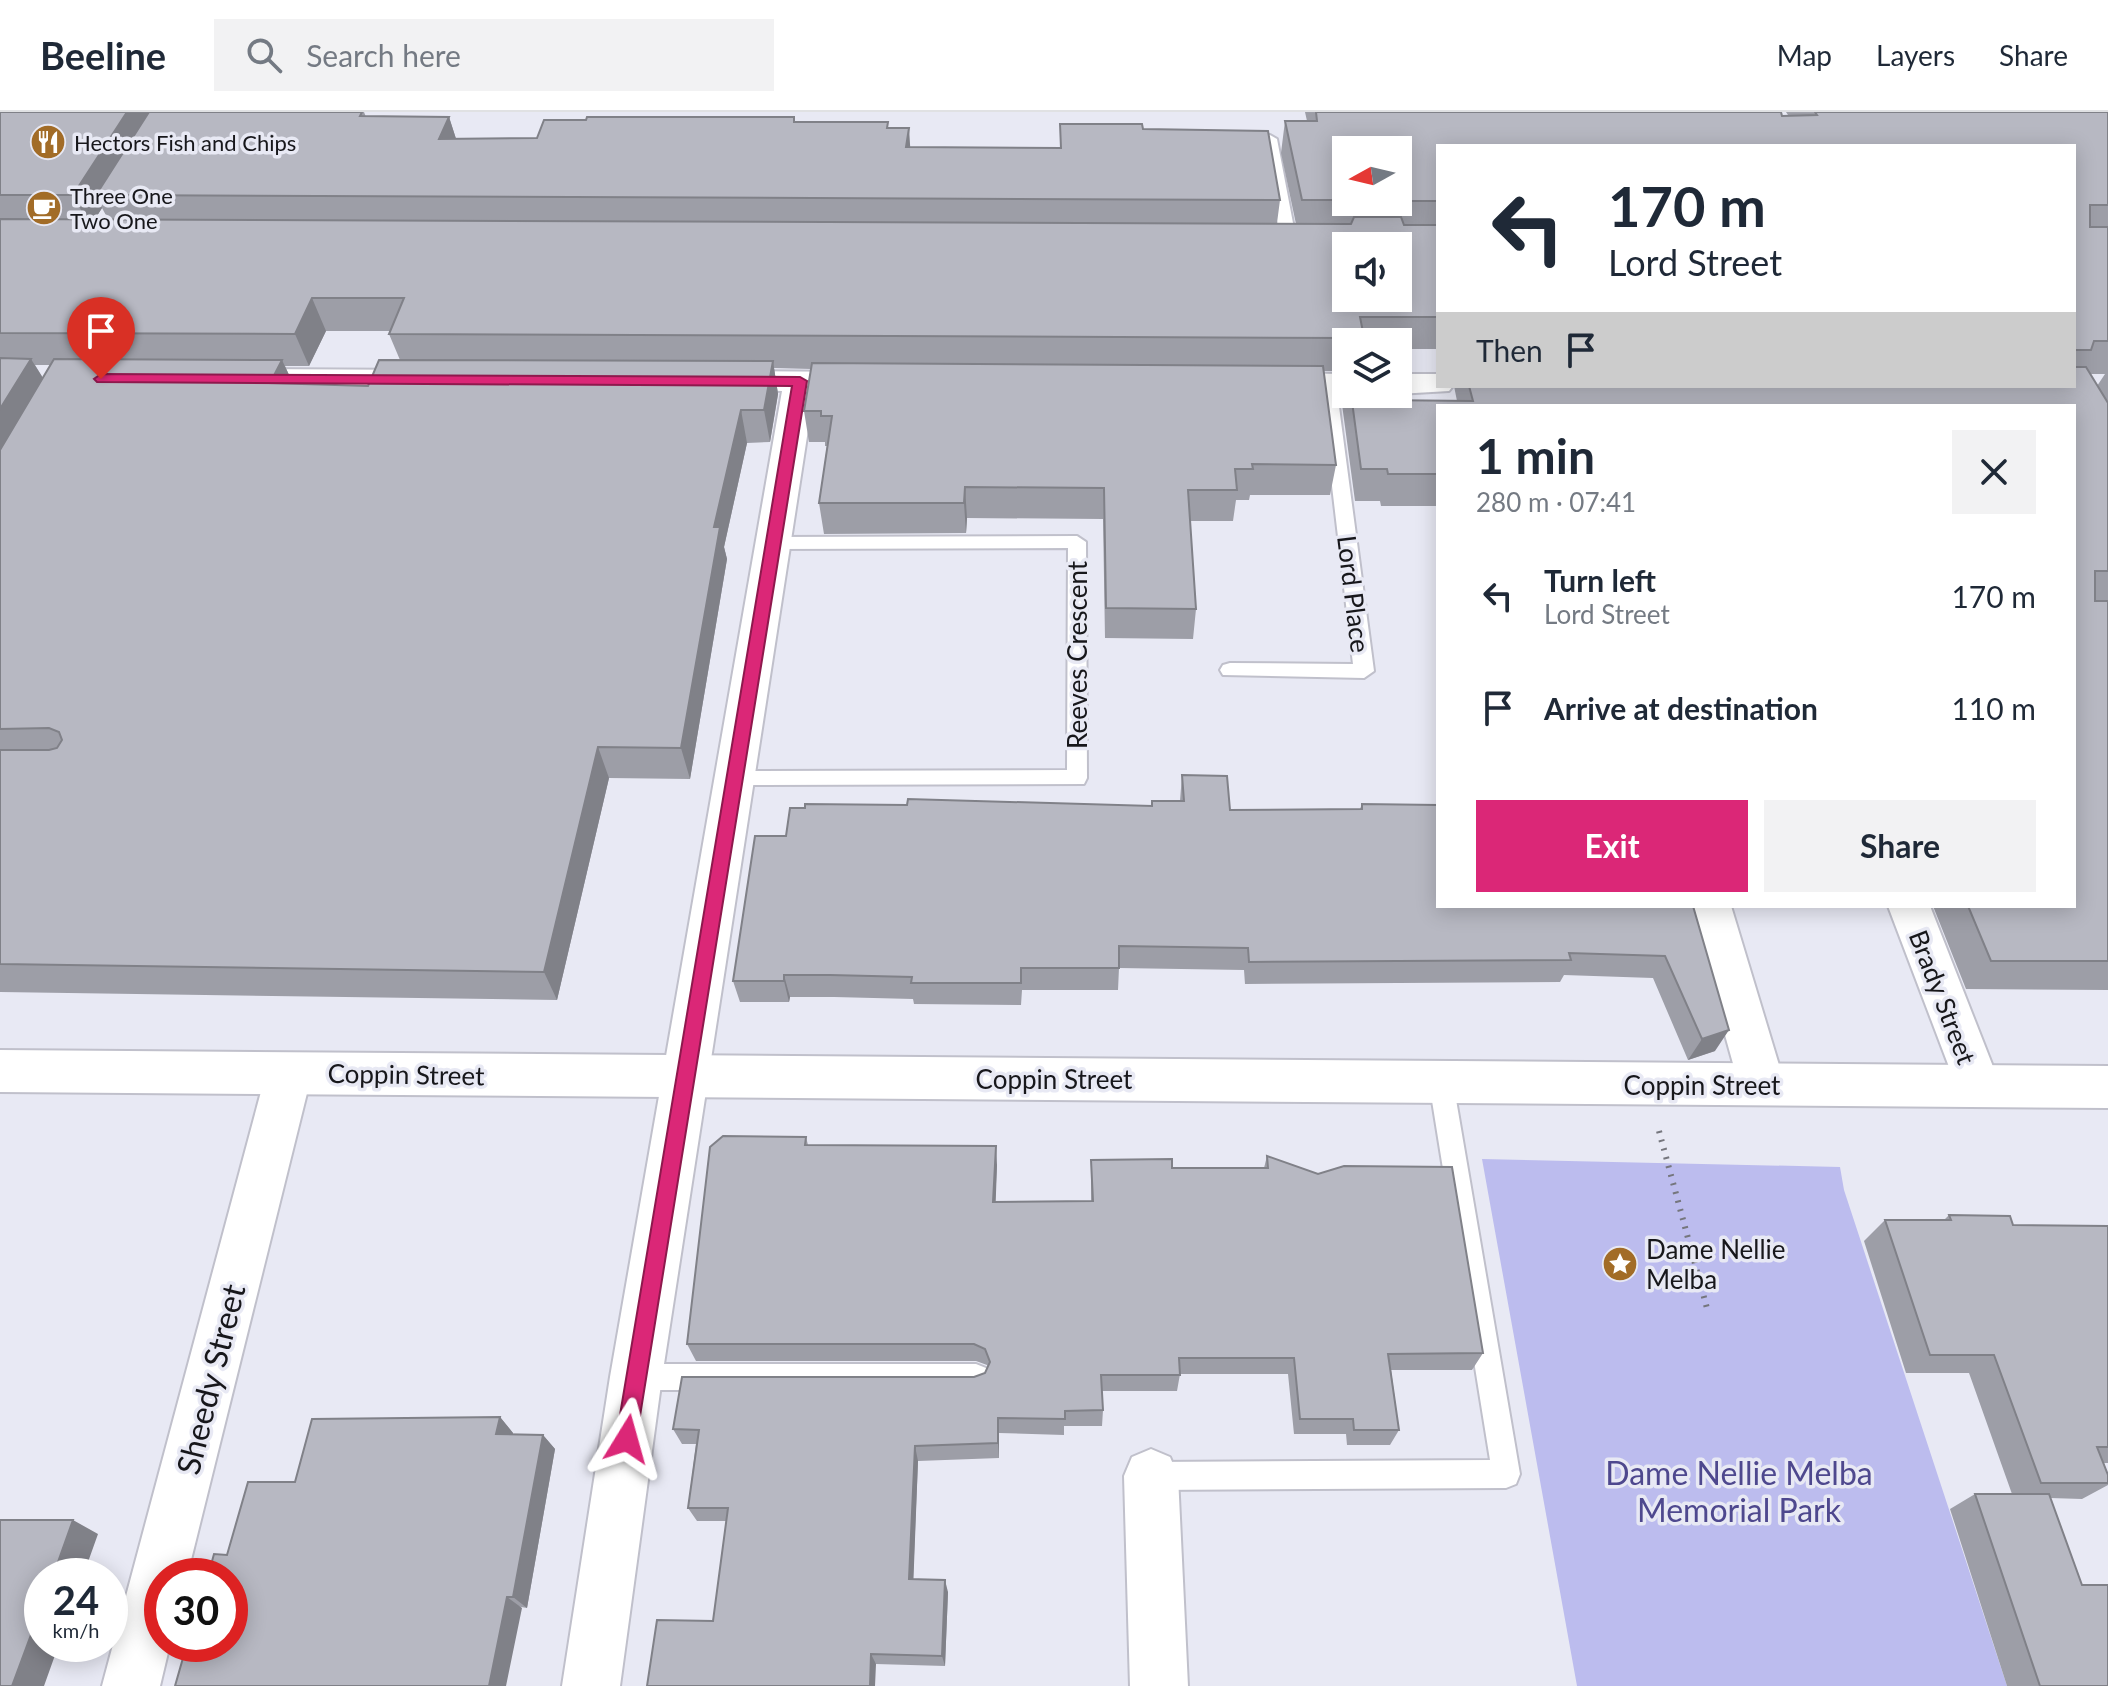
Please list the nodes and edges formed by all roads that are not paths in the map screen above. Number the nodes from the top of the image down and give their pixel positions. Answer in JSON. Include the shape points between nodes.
{"nodes":[{"id":1,"x":1225,"y":139,"type":"edge"},
{"id":2,"x":1258,"y":244,"type":"edge"},
{"id":3,"x":1289,"y":244,"type":"junction"},
{"id":4,"x":1319,"y":244,"type":"edge"},
{"id":5,"x":212,"y":379,"type":"edge"},
{"id":6,"x":466,"y":380,"type":"edge"},
{"id":7,"x":689,"y":381,"type":"edge"},
{"id":8,"x":800,"y":381,"type":"junction"},
{"id":9,"x":894,"y":382,"type":"edge"},
{"id":10,"x":1239,"y":383,"type":"edge"},
{"id":11,"x":1332,"y":384,"type":"edge"},
{"id":12,"x":1412,"y":384,"type":"edge"},
{"id":13,"x":1436,"y":384,"type":"edge"},
{"id":14,"x":1339,"y":408,"type":"edge"},
{"id":15,"x":773,"y":543,"type":"junction"},
{"id":16,"x":1230,"y":670,"type":"dead end"},
{"id":17,"x":734,"y":779,"type":"junction"},
{"id":18,"x":1711,"y":908,"type":"edge"},
{"id":19,"x":1910,"y":908,"type":"edge"},
{"id":20,"x":0,"y":1071,"type":"edge"},
{"id":21,"x":289,"y":1073,"type":"junction"},
{"id":22,"x":685,"y":1077,"type":"junction"},
{"id":23,"x":1441,"y":1082,"type":"junction"},
{"id":24,"x":1762,"y":1085,"type":"junction"},
{"id":25,"x":1978,"y":1087,"type":"junction"},
{"id":26,"x":2108,"y":1087,"type":"edge"},
{"id":27,"x":636,"y":1377,"type":"junction"},
{"id":28,"x":976,"y":1377,"type":"edge"},
{"id":29,"x":1151,"y":1476,"type":"joint"},
{"id":30,"x":131,"y":1686,"type":"edge"},
{"id":31,"x":591,"y":1686,"type":"edge"},
{"id":32,"x":1159,"y":1686,"type":"edge"}],
"edges":[{"from":1,"to":3,"type":"lane","via":[[1270,139]]},
{"from":2,"to":3,"type":"street"},
{"from":3,"to":4,"type":"street"},
{"from":5,"to":6,"type":"street"},
{"from":7,"to":8,"type":"street"},
{"from":8,"to":9,"type":"street"},
{"from":8,"to":15,"type":"street"},
{"from":10,"to":11,"type":"street"},
{"from":12,"to":13,"type":"street"},
{"from":14,"to":16,"type":"lane","name":"Lord Place","via":[[1364,671]]},
{"from":15,"to":17,"type":"street"},
{"from":15,"to":17,"type":"lane","name":"Reeves Crescent","via":[[1077,542],[1077,778]]},
{"from":17,"to":22,"type":"street"},
{"from":18,"to":24,"type":"street"},
{"from":19,"to":25,"type":"street","name":"Brady Street"},
{"from":20,"to":21,"type":"street","name":"Coppin Street"},
{"from":21,"to":22,"type":"street","name":"Coppin Street"},
{"from":21,"to":30,"type":"street","name":"Sheedy Street"},
{"from":22,"to":23,"type":"street","name":"Coppin Street"},
{"from":22,"to":27,"type":"street"},
{"from":23,"to":24,"type":"street","name":"Coppin Street"},
{"from":23,"to":29,"type":"lane","via":[[1506,1474]]},
{"from":24,"to":25,"type":"street","name":"Coppin Street"},
{"from":25,"to":26,"type":"street","name":"Coppin Street"},
{"from":27,"to":28,"type":"lane"},
{"from":27,"to":31,"type":"street"},
{"from":29,"to":32,"type":"street"}]}
